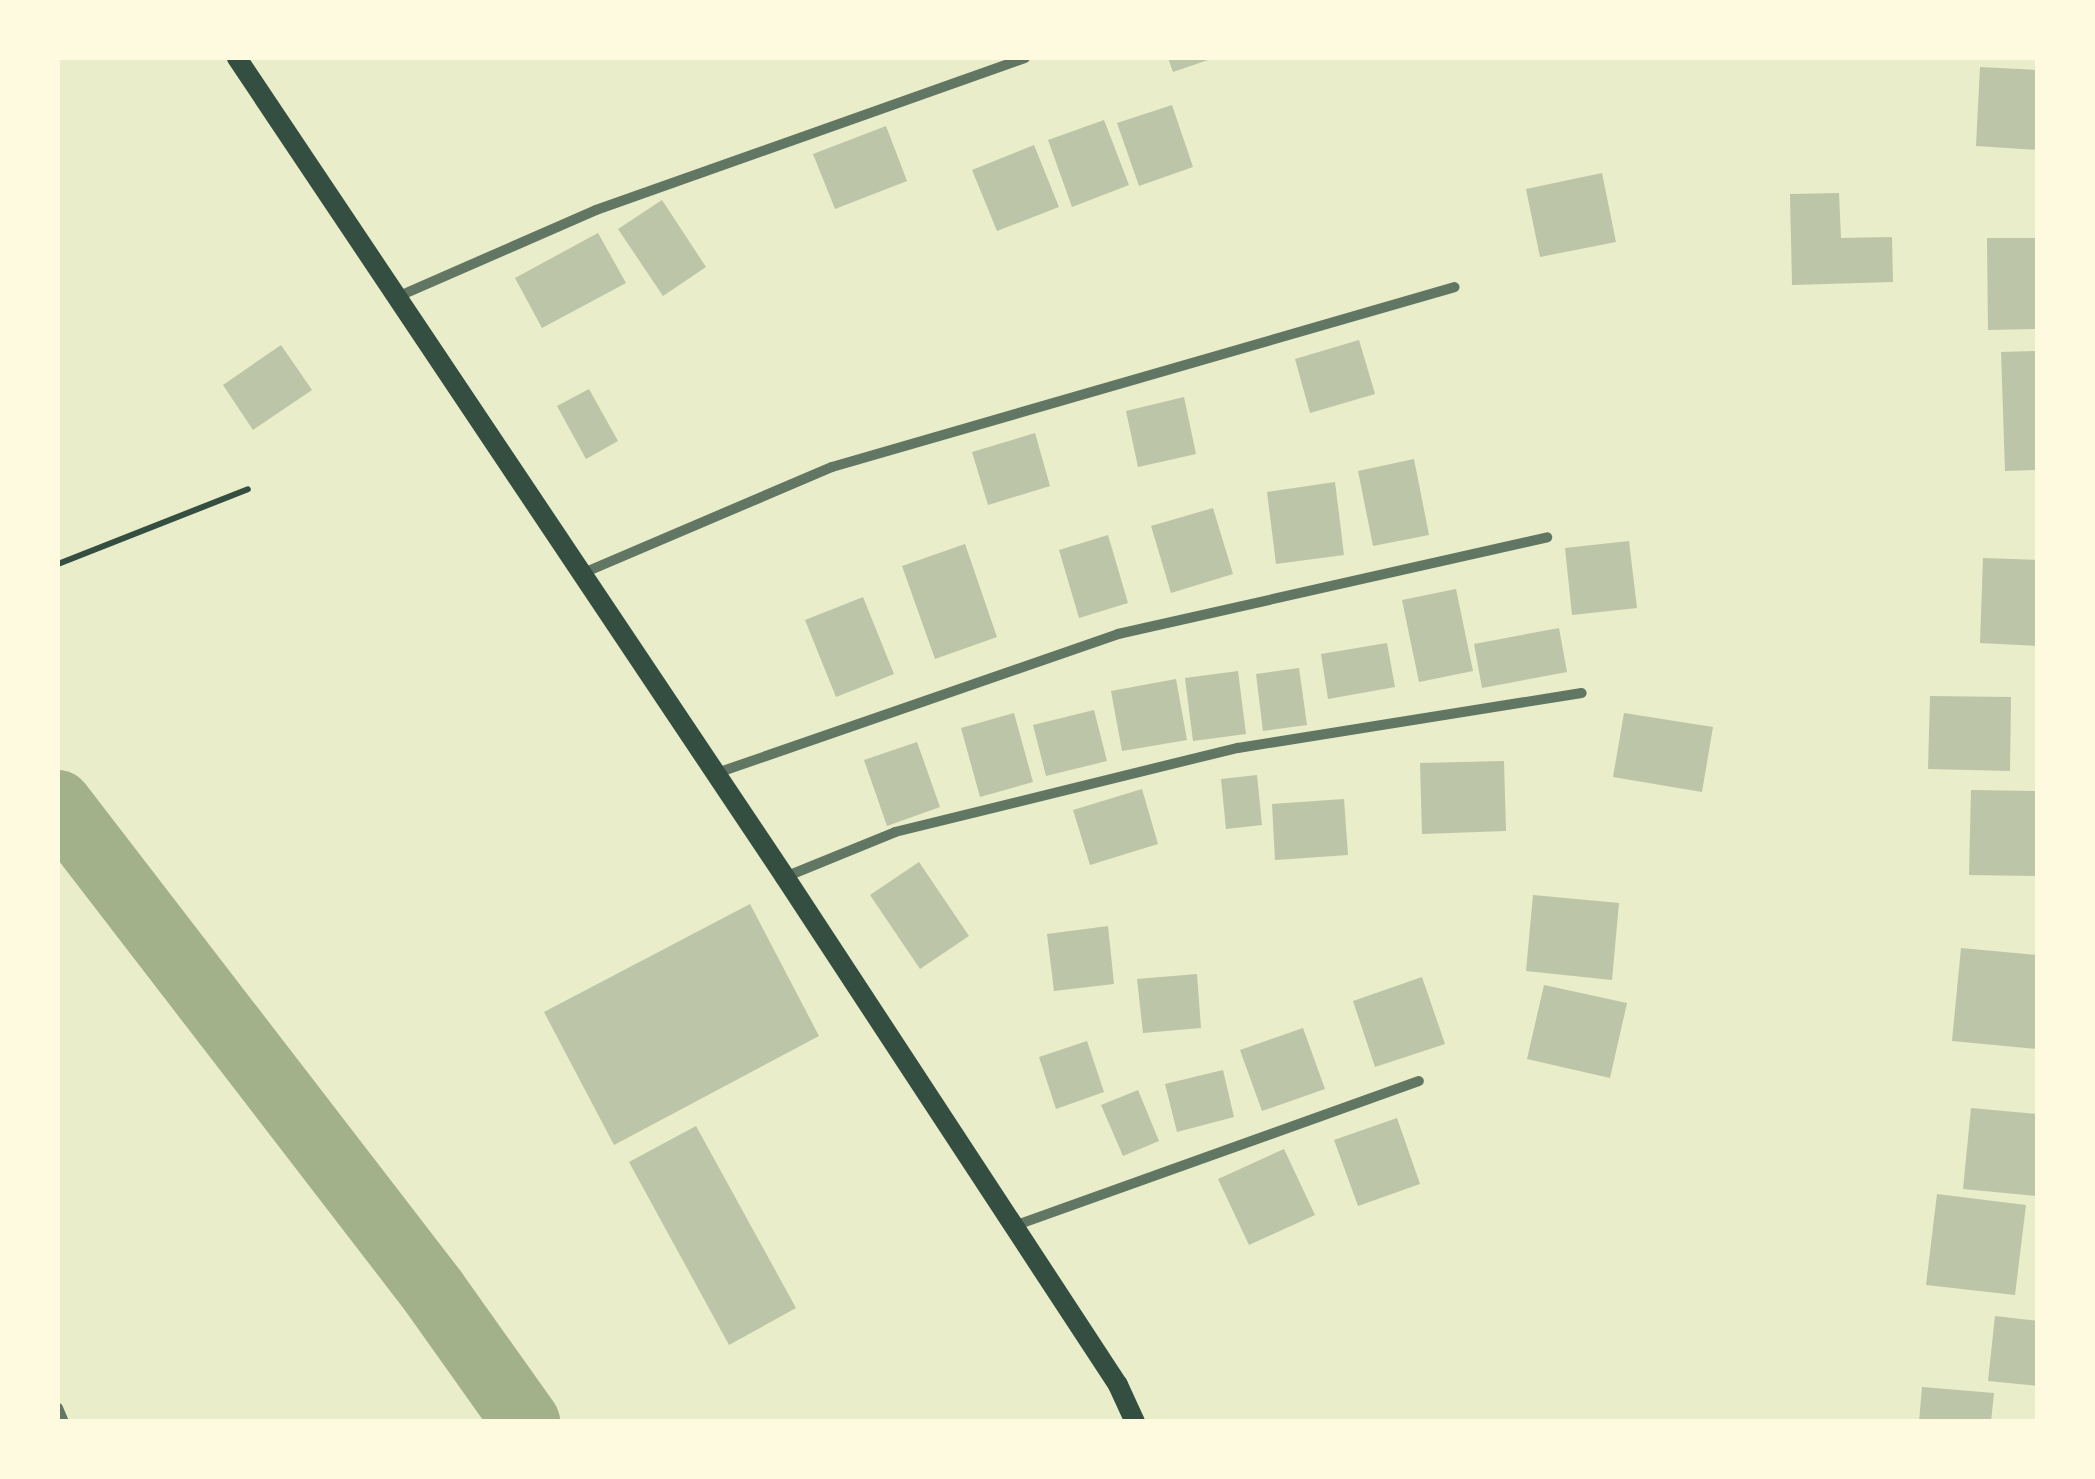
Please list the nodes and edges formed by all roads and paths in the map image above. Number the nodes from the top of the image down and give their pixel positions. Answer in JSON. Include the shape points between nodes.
{"nodes":[{"id":1,"x":237,"y":58,"type":"edge"},
{"id":2,"x":1025,"y":58,"type":"edge"},
{"id":3,"x":1456,"y":287,"type":"dead end"},
{"id":4,"x":396,"y":298,"type":"junction"},
{"id":5,"x":248,"y":489,"type":"dead end"},
{"id":6,"x":1547,"y":538,"type":"dead end"},
{"id":7,"x":58,"y":564,"type":"edge"},
{"id":8,"x":580,"y":574,"type":"junction"},
{"id":9,"x":1582,"y":693,"type":"dead end"},
{"id":10,"x":713,"y":774,"type":"junction"},
{"id":11,"x":785,"y":877,"type":"junction"},
{"id":12,"x":1419,"y":1081,"type":"dead end"},
{"id":13,"x":1013,"y":1227,"type":"junction"},
{"id":14,"x":58,"y":1408,"type":"edge"},
{"id":15,"x":64,"y":1422,"type":"edge"},
{"id":16,"x":1135,"y":1422,"type":"edge"}],
"edges":[{"from":1,"to":4,"type":"main road"},
{"from":2,"to":4,"type":"street","via":[[596,210]]},
{"from":3,"to":8,"type":"street","via":[[832,467]]},
{"from":4,"to":8,"type":"main road"},
{"from":5,"to":7,"type":"path"},
{"from":6,"to":10,"type":"street","via":[[1118,634]]},
{"from":8,"to":10,"type":"main road"},
{"from":9,"to":11,"type":"street","via":[[1238,748],[895,832]]},
{"from":10,"to":11,"type":"main road"},
{"from":11,"to":13,"type":"main road"},
{"from":12,"to":13,"type":"street"},
{"from":13,"to":16,"type":"main road"},
{"from":14,"to":15,"type":"street"}]}
